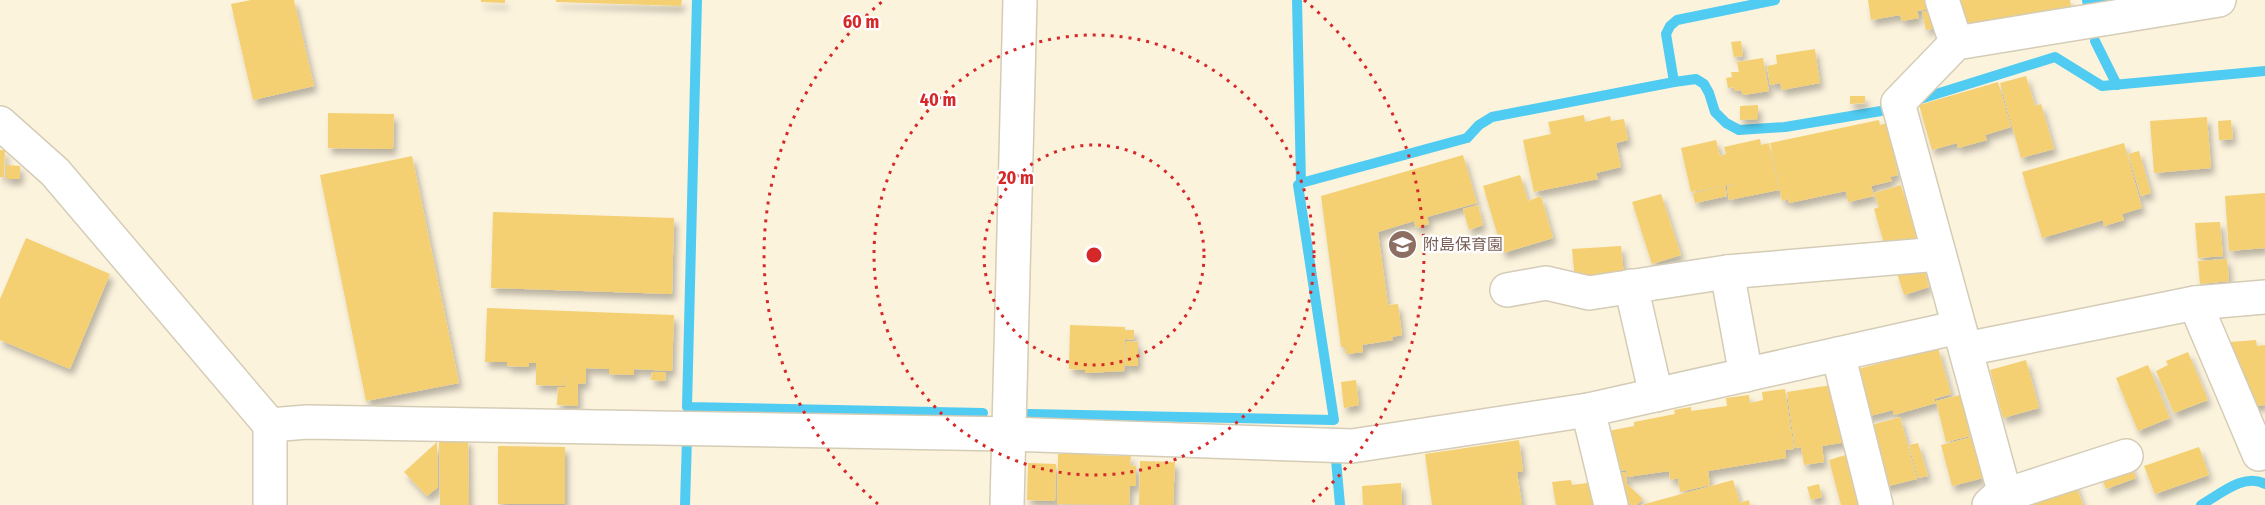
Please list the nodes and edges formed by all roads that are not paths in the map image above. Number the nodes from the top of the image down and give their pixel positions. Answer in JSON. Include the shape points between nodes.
{"nodes":[{"id":1,"x":1020,"y":0,"type":"edge"},
{"id":2,"x":1942,"y":0,"type":"edge"},
{"id":3,"x":2220,"y":0,"type":"edge"},
{"id":4,"x":1956,"y":43,"type":"junction"},
{"id":5,"x":0,"y":123,"type":"edge"},
{"id":6,"x":1939,"y":254,"type":"junction"},
{"id":7,"x":1727,"y":272,"type":"junction"},
{"id":8,"x":1631,"y":286,"type":"junction"},
{"id":9,"x":1507,"y":290,"type":"dead end"},
{"id":10,"x":2265,"y":297,"type":"edge"},
{"id":11,"x":2195,"y":303,"type":"junction"},
{"id":12,"x":1963,"y":338,"type":"junction"},
{"id":13,"x":1839,"y":354,"type":"junction"},
{"id":14,"x":1746,"y":375,"type":"junction"},
{"id":15,"x":1656,"y":395,"type":"junction"},
{"id":16,"x":1588,"y":410,"type":"junction"},
{"id":17,"x":270,"y":425,"type":"junction"},
{"id":18,"x":1008,"y":434,"type":"junction"},
{"id":19,"x":2259,"y":454,"type":"dead end"},
{"id":20,"x":2126,"y":456,"type":"dead end"},
{"id":21,"x":1997,"y":498,"type":"edge"},
{"id":22,"x":270,"y":505,"type":"edge"},
{"id":23,"x":1007,"y":505,"type":"edge"},
{"id":24,"x":1611,"y":505,"type":"edge"},
{"id":25,"x":1876,"y":505,"type":"edge"}],
"edges":[{"from":1,"to":18,"type":"street"},
{"from":2,"to":4,"type":"street"},
{"from":3,"to":4,"type":"street"},
{"from":4,"to":6,"type":"street","via":[[1898,103]]},
{"from":5,"to":17,"type":"street","via":[[55,172]]},
{"from":6,"to":7,"type":"street"},
{"from":6,"to":12,"type":"street"},
{"from":7,"to":8,"type":"street"},
{"from":7,"to":14,"type":"street"},
{"from":8,"to":9,"type":"street","via":[[1588,293],[1545,282]]},
{"from":8,"to":15,"type":"street"},
{"from":10,"to":11,"type":"street"},
{"from":11,"to":12,"type":"street"},
{"from":11,"to":19,"type":"street"},
{"from":12,"to":13,"type":"street"},
{"from":12,"to":21,"type":"street"},
{"from":13,"to":14,"type":"street"},
{"from":13,"to":25,"type":"street"},
{"from":14,"to":15,"type":"street"},
{"from":15,"to":16,"type":"street"},
{"from":16,"to":18,"type":"street","via":[[1352,446]]},
{"from":16,"to":24,"type":"street"},
{"from":17,"to":18,"type":"street","via":[[307,422]]},
{"from":17,"to":22,"type":"street"},
{"from":18,"to":23,"type":"street"},
{"from":20,"to":21,"type":"street"}]}
